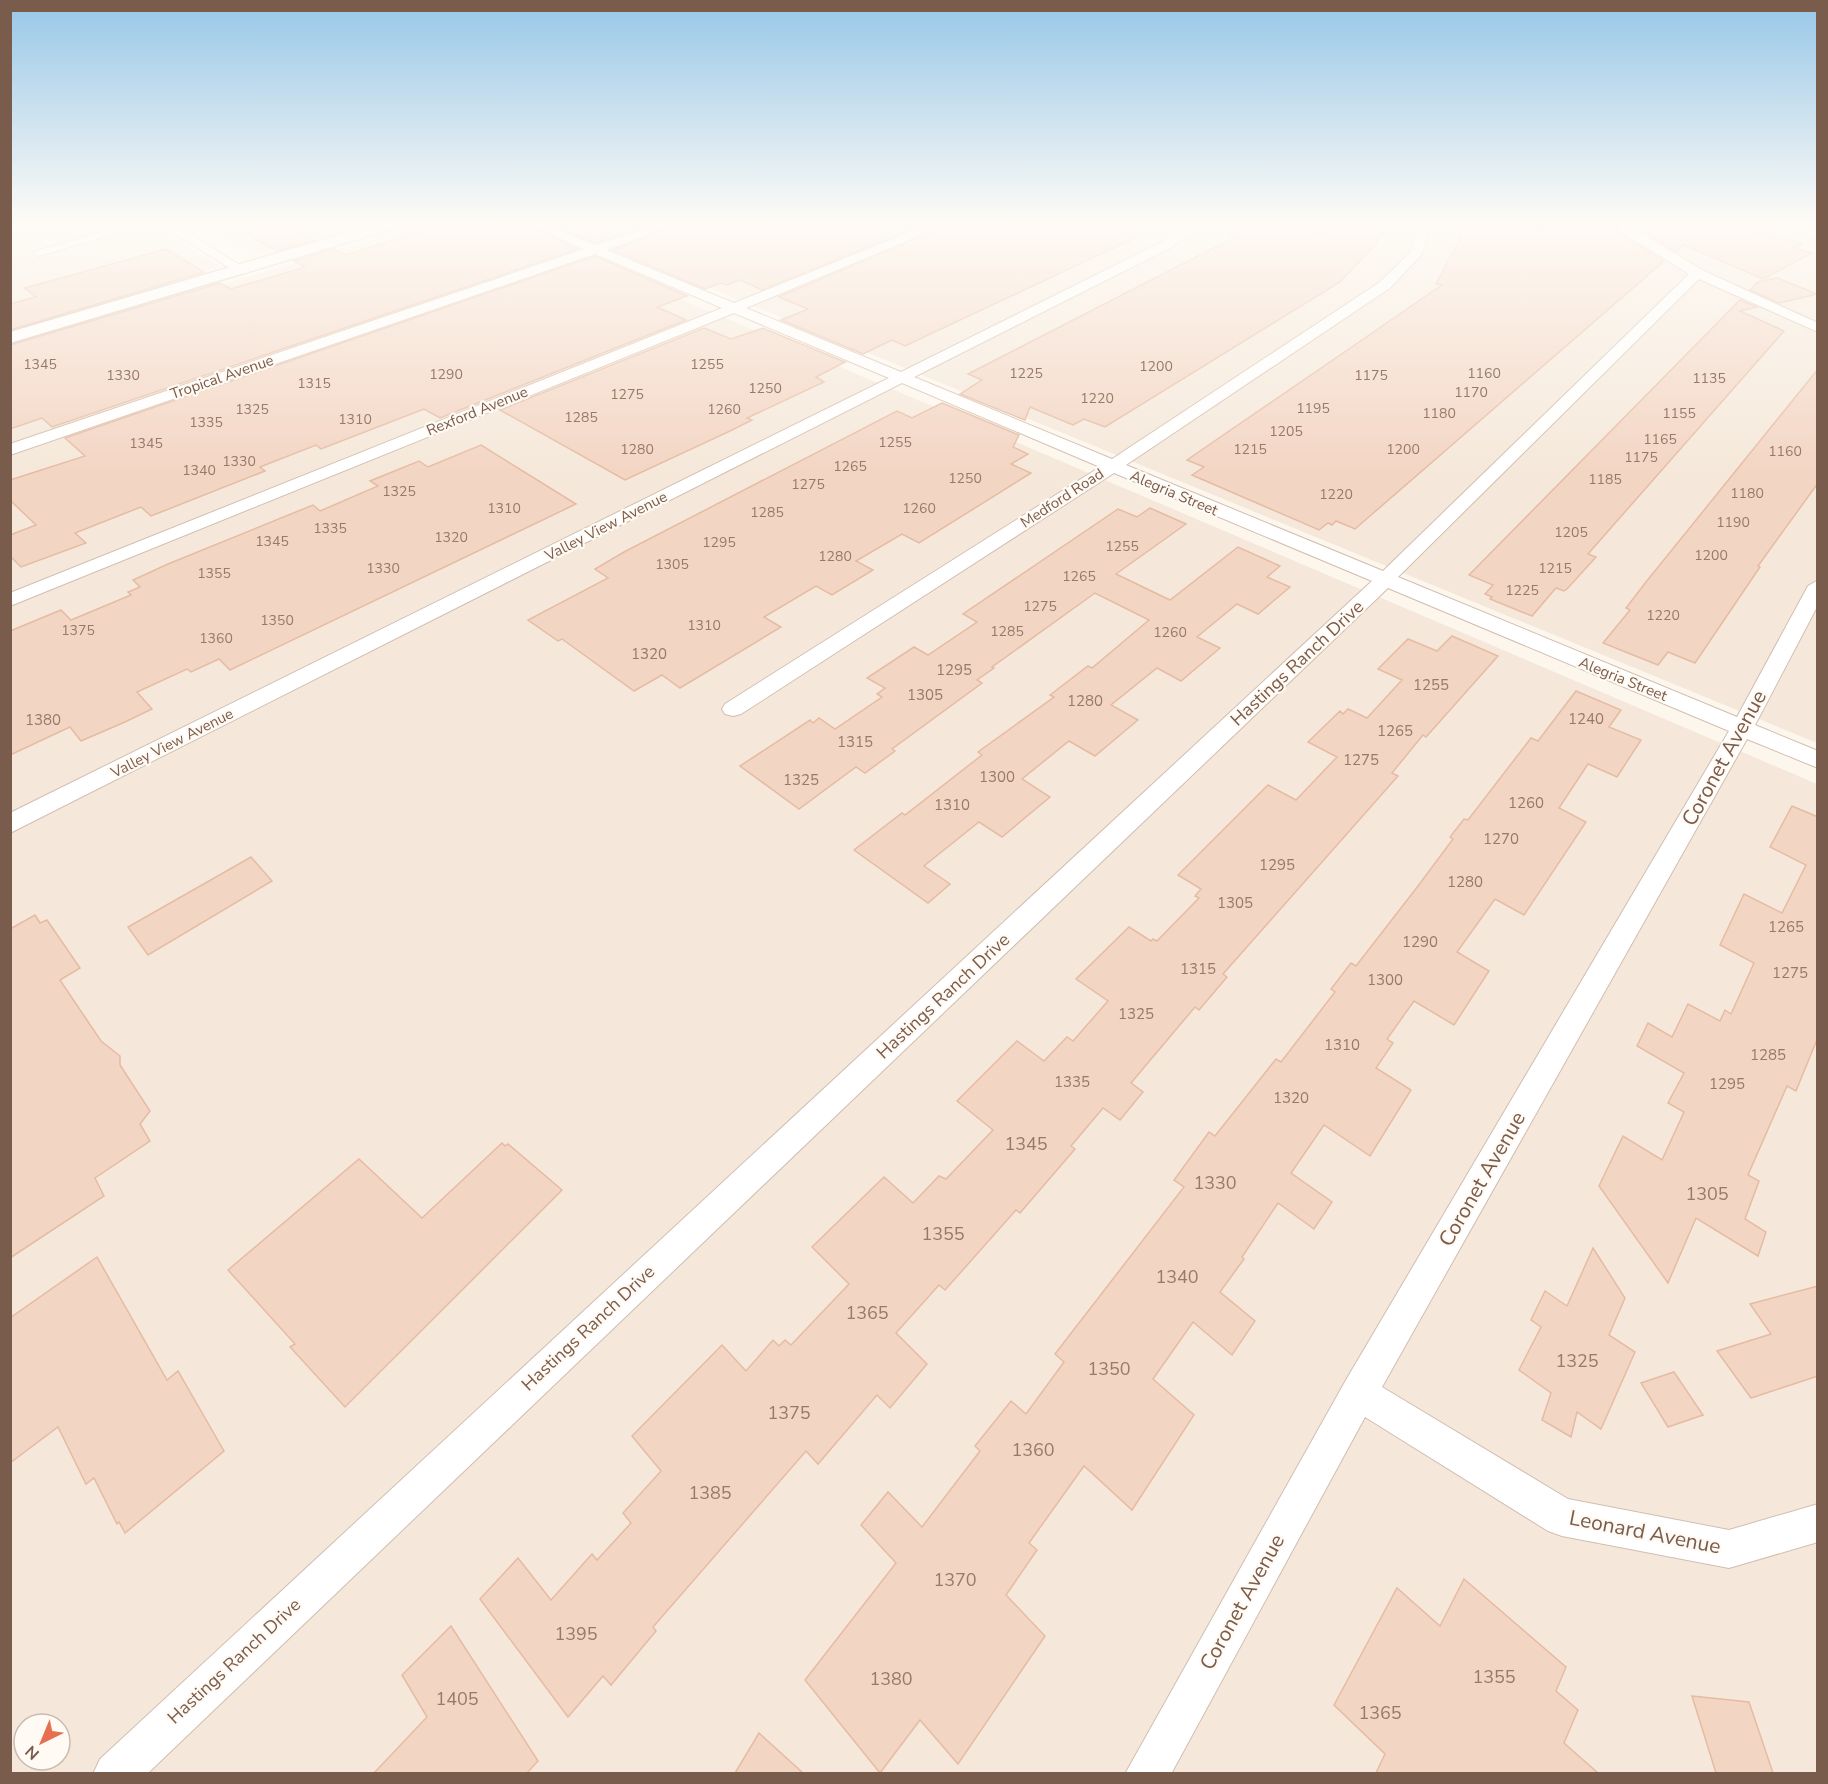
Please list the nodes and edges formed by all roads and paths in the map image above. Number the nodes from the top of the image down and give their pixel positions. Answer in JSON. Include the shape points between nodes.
{"nodes":[{"id":1,"x":118,"y":306,"type":"edge"},
{"id":2,"x":429,"y":306,"type":"edge"},
{"id":3,"x":729,"y":306,"type":"edge"},
{"id":4,"x":737,"y":306,"type":"edge"},
{"id":5,"x":1044,"y":306,"type":"edge"},
{"id":6,"x":1353,"y":306,"type":"edge"},
{"id":7,"x":1663,"y":306,"type":"edge"},
{"id":8,"x":1770,"y":306,"type":"edge"},
{"id":9,"x":733,"y":308,"type":"junction"},
{"id":10,"x":1818,"y":328,"type":"edge"},
{"id":11,"x":10,"y":338,"type":"edge"},
{"id":12,"x":901,"y":378,"type":"junction"},
{"id":13,"x":10,"y":450,"type":"edge"},
{"id":14,"x":1111,"y":466,"type":"junction"},
{"id":15,"x":1385,"y":580,"type":"junction"},
{"id":16,"x":1818,"y":586,"type":"edge"},
{"id":17,"x":10,"y":600,"type":"edge"},
{"id":18,"x":733,"y":708,"type":"dead end"},
{"id":19,"x":1742,"y":728,"type":"junction"},
{"id":20,"x":1818,"y":760,"type":"edge"},
{"id":21,"x":10,"y":824,"type":"edge"},
{"id":22,"x":1359,"y":1393,"type":"junction"},
{"id":23,"x":1818,"y":1523,"type":"edge"},
{"id":24,"x":115,"y":1773,"type":"edge"},
{"id":25,"x":1147,"y":1773,"type":"edge"}],
"edges":[{"from":1,"to":11,"type":"street"},
{"from":2,"to":13,"type":"street","name":"Tropical Avenue"},
{"from":3,"to":9,"type":"street","name":"Alegria Street"},
{"from":4,"to":9,"type":"street","name":"Rexford Avenue"},
{"from":5,"to":12,"type":"street","name":"Valley View Avenue"},
{"from":6,"to":14,"type":"street","name":"Medford Road"},
{"from":7,"to":15,"type":"street","name":"Hastings Ranch Drive"},
{"from":8,"to":10,"type":"street"},
{"from":9,"to":12,"type":"street","name":"Alegria Street"},
{"from":9,"to":17,"type":"street","name":"Rexford Avenue"},
{"from":12,"to":14,"type":"street","name":"Alegria Street"},
{"from":12,"to":21,"type":"street","name":"Valley View Avenue"},
{"from":14,"to":15,"type":"street","name":"Alegria Street"},
{"from":14,"to":18,"type":"street","name":"Medford Road"},
{"from":15,"to":19,"type":"street","name":"Alegria Street"},
{"from":15,"to":24,"type":"street","name":"Hastings Ranch Drive"},
{"from":16,"to":19,"type":"street","name":"Coronet Avenue"},
{"from":19,"to":20,"type":"street","name":"Alegria Street"},
{"from":19,"to":22,"type":"street","name":"Coronet Avenue"},
{"from":22,"to":23,"type":"street","name":"Leonard Avenue","via":[[1562,1517],[1729,1549]]},
{"from":22,"to":25,"type":"street","name":"Coronet Avenue"}]}
